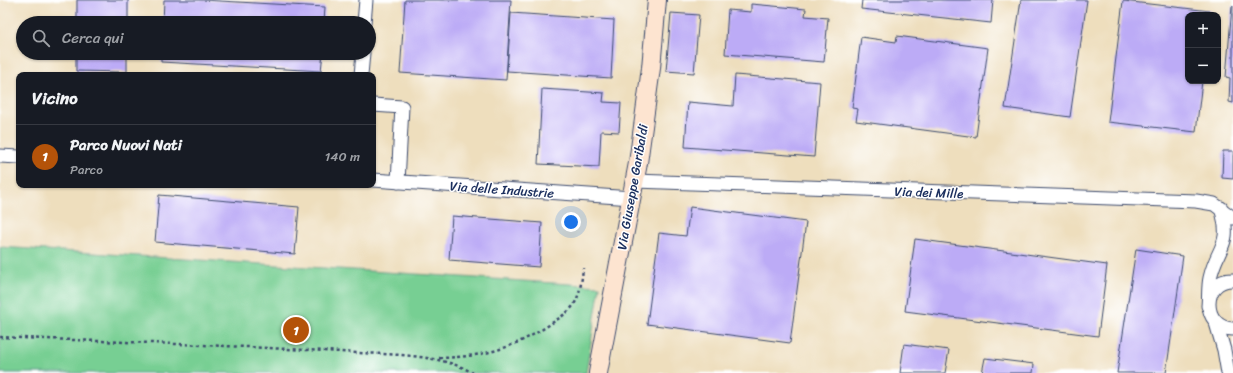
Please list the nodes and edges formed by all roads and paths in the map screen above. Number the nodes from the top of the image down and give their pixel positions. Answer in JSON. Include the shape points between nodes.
{"nodes":[{"id":1,"x":366,"y":0,"type":"edge"},
{"id":2,"x":657,"y":0,"type":"edge"},
{"id":3,"x":365,"y":16,"type":"edge"},
{"id":4,"x":362,"y":60,"type":"edge"},
{"id":5,"x":361,"y":72,"type":"edge"},
{"id":6,"x":376,"y":105,"type":"edge"},
{"id":7,"x":0,"y":156,"type":"edge"},
{"id":8,"x":16,"y":157,"type":"edge"},
{"id":9,"x":376,"y":180,"type":"edge"},
{"id":10,"x":398,"y":182,"type":"junction"},
{"id":11,"x":633,"y":190,"type":"junction"},
{"id":12,"x":1221,"y":208,"type":"junction"},
{"id":13,"x":1233,"y":218,"type":"edge"},
{"id":14,"x":583,"y":268,"type":"dead end"},
{"id":15,"x":1233,"y":280,"type":"edge"},
{"id":16,"x":1208,"y":306,"type":"junction"},
{"id":17,"x":1216,"y":323,"type":"junction"},
{"id":18,"x":1233,"y":329,"type":"edge"},
{"id":19,"x":0,"y":337,"type":"edge"},
{"id":20,"x":436,"y":358,"type":"junction"},
{"id":21,"x":1233,"y":359,"type":"edge"},
{"id":22,"x":473,"y":373,"type":"edge"},
{"id":23,"x":598,"y":373,"type":"edge"},
{"id":24,"x":1229,"y":373,"type":"edge"}],
"edges":[{"from":1,"to":3,"type":"street"},
{"from":2,"to":11,"type":"street","name":"Via Giuseppe Garibaldi","via":[[651,68]]},
{"from":4,"to":5,"type":"street"},
{"from":6,"to":10,"type":"street","via":[[402,107]]},
{"from":7,"to":8,"type":"street"},
{"from":9,"to":10,"type":"street","name":"Via delle Industrie"},
{"from":10,"to":11,"type":"street","name":"Via delle Industrie"},
{"from":11,"to":12,"type":"street","name":"Via dei Mille","via":[[1196,201]]},
{"from":11,"to":23,"type":"street","name":"Via Giuseppe Garibaldi"},
{"from":12,"to":13,"type":"street","name":"Via dei Mille"},
{"from":12,"to":16,"type":"street","via":[[1227,222],[1228,237],[1210,278]]},
{"from":14,"to":20,"type":"path","via":[[582,281],[573,306],[540,331],[494,352],[467,358]]},
{"from":15,"to":16,"type":"street","via":[[1216,286]]},
{"from":16,"to":17,"type":"street"},
{"from":17,"to":18,"type":"street"},
{"from":17,"to":24,"type":"street"},
{"from":19,"to":20,"type":"path","via":[[314,350]]},
{"from":20,"to":22,"type":"path","via":[[459,365]]},
{"from":21,"to":24,"type":"street"}]}
